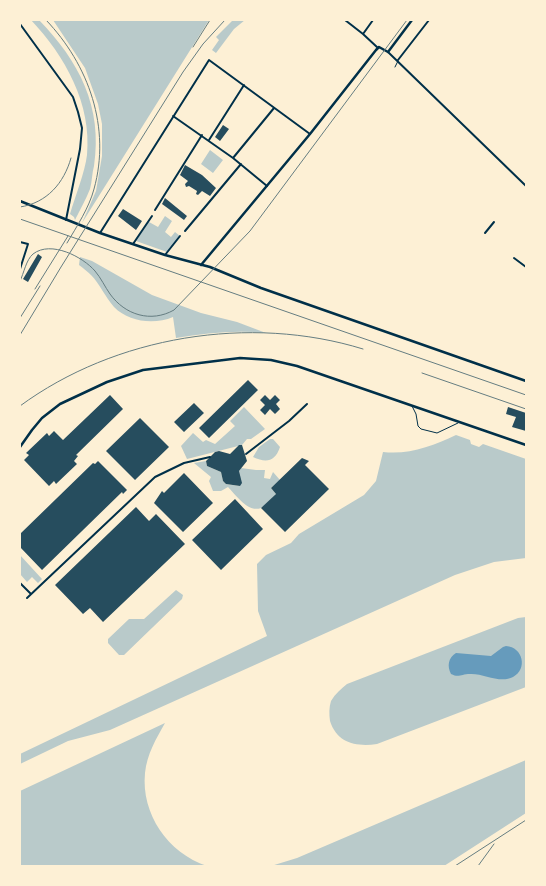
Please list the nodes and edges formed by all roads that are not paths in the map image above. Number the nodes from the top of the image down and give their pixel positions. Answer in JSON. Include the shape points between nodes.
{"nodes":[{"id":1,"x":346,"y":20,"type":"edge"},
{"id":2,"x":373,"y":20,"type":"edge"},
{"id":3,"x":412,"y":20,"type":"edge"},
{"id":4,"x":429,"y":20,"type":"edge"},
{"id":5,"x":20,"y":24,"type":"edge"},
{"id":6,"x":363,"y":34,"type":"junction"},
{"id":7,"x":378,"y":48,"type":"junction"},
{"id":8,"x":388,"y":52,"type":"junction"},
{"id":9,"x":398,"y":60,"type":"junction"},
{"id":10,"x":395,"y":68,"type":"dead end"},
{"id":11,"x":244,"y":86,"type":"junction"},
{"id":12,"x":274,"y":108,"type":"junction"},
{"id":13,"x":173,"y":116,"type":"junction"},
{"id":14,"x":310,"y":134,"type":"junction"},
{"id":15,"x":202,"y":135,"type":"junction"},
{"id":16,"x":208,"y":140,"type":"junction"},
{"id":17,"x":233,"y":158,"type":"junction"},
{"id":18,"x":241,"y":164,"type":"junction"},
{"id":19,"x":267,"y":186,"type":"junction"},
{"id":20,"x":526,"y":186,"type":"edge"},
{"id":21,"x":20,"y":201,"type":"edge"},
{"id":22,"x":155,"y":210,"type":"dead end"},
{"id":23,"x":152,"y":216,"type":"dead end"},
{"id":24,"x":66,"y":220,"type":"junction"},
{"id":25,"x":494,"y":222,"type":"dead end"},
{"id":26,"x":185,"y":230,"type":"dead end"},
{"id":27,"x":100,"y":233,"type":"junction"},
{"id":28,"x":485,"y":233,"type":"dead end"},
{"id":29,"x":180,"y":236,"type":"dead end"},
{"id":30,"x":20,"y":242,"type":"edge"},
{"id":31,"x":133,"y":244,"type":"junction"},
{"id":32,"x":165,"y":255,"type":"junction"},
{"id":33,"x":514,"y":258,"type":"dead end"},
{"id":34,"x":201,"y":265,"type":"junction"},
{"id":35,"x":526,"y":267,"type":"edge"},
{"id":36,"x":20,"y":269,"type":"edge"},
{"id":37,"x":526,"y":381,"type":"edge"},
{"id":38,"x":307,"y":404,"type":"dead end"},
{"id":39,"x":411,"y":406,"type":"junction"},
{"id":40,"x":460,"y":422,"type":"junction"},
{"id":41,"x":526,"y":445,"type":"edge"},
{"id":42,"x":20,"y":447,"type":"edge"},
{"id":43,"x":246,"y":454,"type":"dead end"},
{"id":44,"x":210,"y":457,"type":"dead end"},
{"id":45,"x":20,"y":583,"type":"edge"},
{"id":46,"x":31,"y":594,"type":"junction"},
{"id":47,"x":27,"y":598,"type":"dead end"}],
"edges":[{"from":1,"to":6,"type":"street"},
{"from":2,"to":6,"type":"street"},
{"from":3,"to":8,"type":"street"},
{"from":4,"to":9,"type":"street"},
{"from":5,"to":24,"type":"street","via":[[73,97],[82,128]]},
{"from":6,"to":7,"type":"street"},
{"from":7,"to":8,"type":"street"},
{"from":7,"to":14,"type":"street"},
{"from":8,"to":9,"type":"street"},
{"from":9,"to":10,"type":"lane"},
{"from":9,"to":20,"type":"street"},
{"from":11,"to":12,"type":"street"},
{"from":11,"to":13,"type":"street","via":[[209,60]]},
{"from":11,"to":16,"type":"street"},
{"from":12,"to":14,"type":"street"},
{"from":12,"to":17,"type":"street"},
{"from":13,"to":15,"type":"street"},
{"from":13,"to":27,"type":"street"},
{"from":14,"to":19,"type":"street"},
{"from":15,"to":16,"type":"street"},
{"from":15,"to":22,"type":"street"},
{"from":16,"to":17,"type":"street"},
{"from":17,"to":18,"type":"street"},
{"from":18,"to":19,"type":"street"},
{"from":18,"to":26,"type":"street"},
{"from":19,"to":34,"type":"street"},
{"from":21,"to":24,"type":"street"},
{"from":23,"to":31,"type":"street"},
{"from":24,"to":27,"type":"street"},
{"from":25,"to":28,"type":"street"},
{"from":27,"to":31,"type":"street"},
{"from":29,"to":32,"type":"street"},
{"from":30,"to":36,"type":"street","via":[[28,244]]},
{"from":31,"to":32,"type":"street"},
{"from":32,"to":34,"type":"street"},
{"from":33,"to":35,"type":"street"},
{"from":34,"to":37,"type":"street"},
{"from":38,"to":43,"type":"street"},
{"from":39,"to":40,"type":"street"},
{"from":39,"to":40,"type":"lane","via":[[421,429],[437,433]]},
{"from":39,"to":42,"type":"street","via":[[287,363],[240,358],[218,360],[151,368],[86,391],[47,414]]},
{"from":40,"to":41,"type":"street"},
{"from":44,"to":46,"type":"street","via":[[184,463],[154,477]]},
{"from":45,"to":46,"type":"street"},
{"from":46,"to":47,"type":"street"}]}
